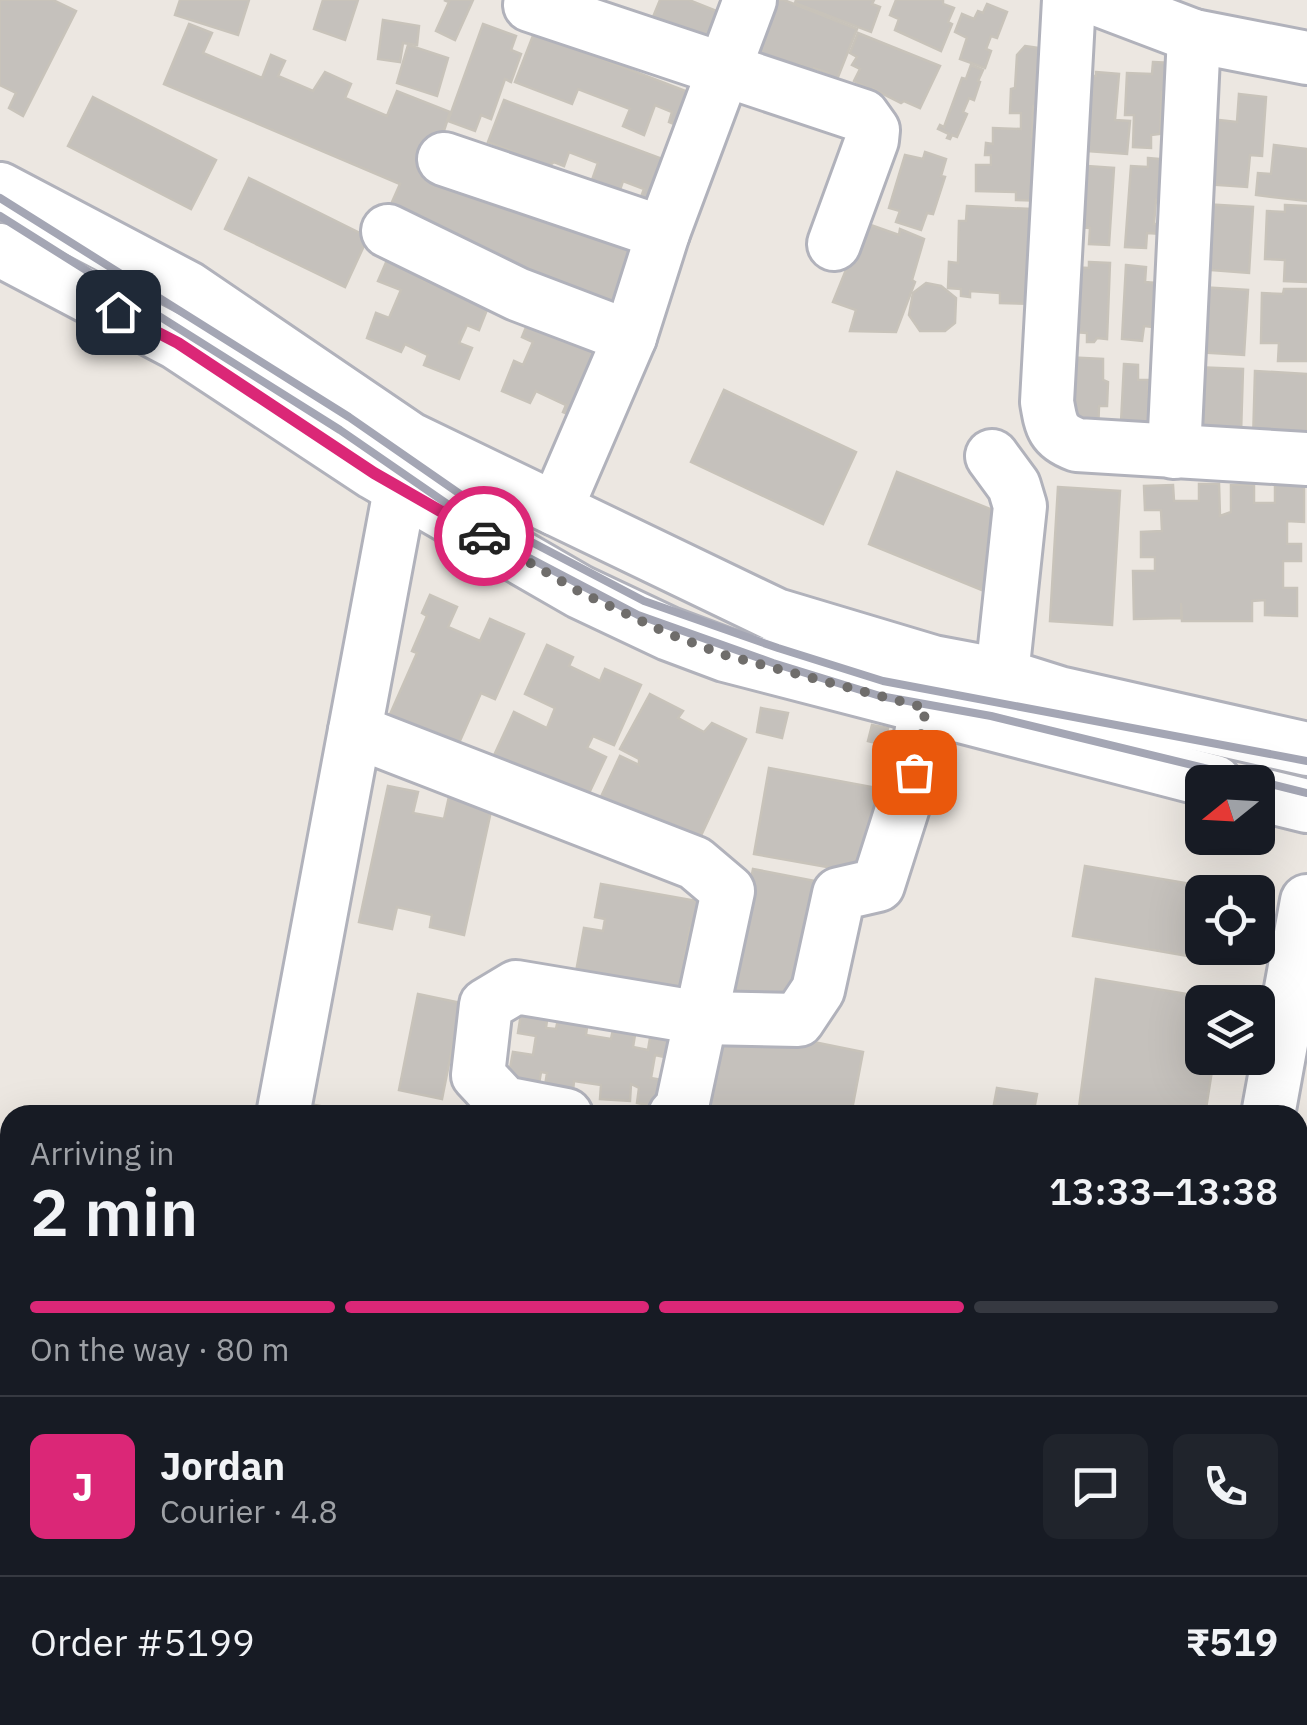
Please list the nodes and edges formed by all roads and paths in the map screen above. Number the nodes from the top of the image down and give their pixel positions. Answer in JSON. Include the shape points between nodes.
{"nodes":[{"id":1,"x":750,"y":0,"type":"edge"},
{"id":2,"x":1069,"y":0,"type":"edge"},
{"id":3,"x":1099,"y":0,"type":"edge"},
{"id":4,"x":530,"y":5,"type":"dead end"},
{"id":5,"x":1194,"y":36,"type":"junction"},
{"id":6,"x":1307,"y":58,"type":"edge"},
{"id":7,"x":724,"y":70,"type":"junction"},
{"id":8,"x":444,"y":158,"type":"dead end"},
{"id":9,"x":0,"y":188,"type":"edge"},
{"id":10,"x":388,"y":231,"type":"dead end"},
{"id":11,"x":663,"y":233,"type":"junction"},
{"id":12,"x":834,"y":244,"type":"dead end"},
{"id":13,"x":0,"y":250,"type":"edge"},
{"id":14,"x":630,"y":337,"type":"junction"},
{"id":15,"x":1174,"y":452,"type":"junction"},
{"id":16,"x":992,"y":456,"type":"dead end"},
{"id":17,"x":1307,"y":459,"type":"edge"},
{"id":18,"x":405,"y":463,"type":"junction"},
{"id":19,"x":556,"y":509,"type":"junction"},
{"id":20,"x":1002,"y":675,"type":"junction"},
{"id":21,"x":926,"y":708,"type":"junction"},
{"id":22,"x":356,"y":730,"type":"junction"},
{"id":23,"x":1307,"y":748,"type":"edge"},
{"id":24,"x":1185,"y":775,"type":"edge"},
{"id":25,"x":1275,"y":798,"type":"edge"},
{"id":26,"x":1307,"y":806,"type":"edge"},
{"id":27,"x":1307,"y":900,"type":"edge"},
{"id":28,"x":701,"y":1018,"type":"junction"},
{"id":29,"x":284,"y":1105,"type":"edge"},
{"id":30,"x":500,"y":1105,"type":"edge"},
{"id":31,"x":681,"y":1105,"type":"edge"},
{"id":32,"x":1270,"y":1105,"type":"edge"}],
"edges":[{"from":1,"to":7,"type":"street"},
{"from":2,"to":15,"type":"street","via":[[1047,402],[1051,426],[1076,444]]},
{"from":3,"to":5,"type":"street"},
{"from":4,"to":7,"type":"street"},
{"from":5,"to":6,"type":"street"},
{"from":5,"to":15,"type":"street"},
{"from":7,"to":11,"type":"street"},
{"from":7,"to":12,"type":"street","via":[[869,121],[872,140]]},
{"from":8,"to":11,"type":"street"},
{"from":9,"to":18,"type":"street","via":[[188,288]]},
{"from":10,"to":14,"type":"street","via":[[517,294]]},
{"from":11,"to":14,"type":"street"},
{"from":13,"to":18,"type":"street","via":[[178,343],[374,473]]},
{"from":14,"to":19,"type":"street"},
{"from":15,"to":17,"type":"street"},
{"from":16,"to":20,"type":"street","via":[[1020,506]]},
{"from":18,"to":19,"type":"street"},
{"from":18,"to":21,"type":"street","via":[[580,592],[669,634]]},
{"from":18,"to":22,"type":"street"},
{"from":19,"to":20,"type":"street","via":[[776,616]]},
{"from":20,"to":23,"type":"street"},
{"from":21,"to":24,"type":"street"},
{"from":21,"to":28,"type":"street","via":[[914,772],[878,885],[839,894],[818,990],[798,1020]]},
{"from":22,"to":28,"type":"street","via":[[696,863],[728,891]]},
{"from":22,"to":29,"type":"street"},
{"from":25,"to":26,"type":"street"},
{"from":27,"to":32,"type":"street"},
{"from":28,"to":30,"type":"street","via":[[516,987],[486,1006],[478,1075]]},
{"from":28,"to":31,"type":"street"}]}
